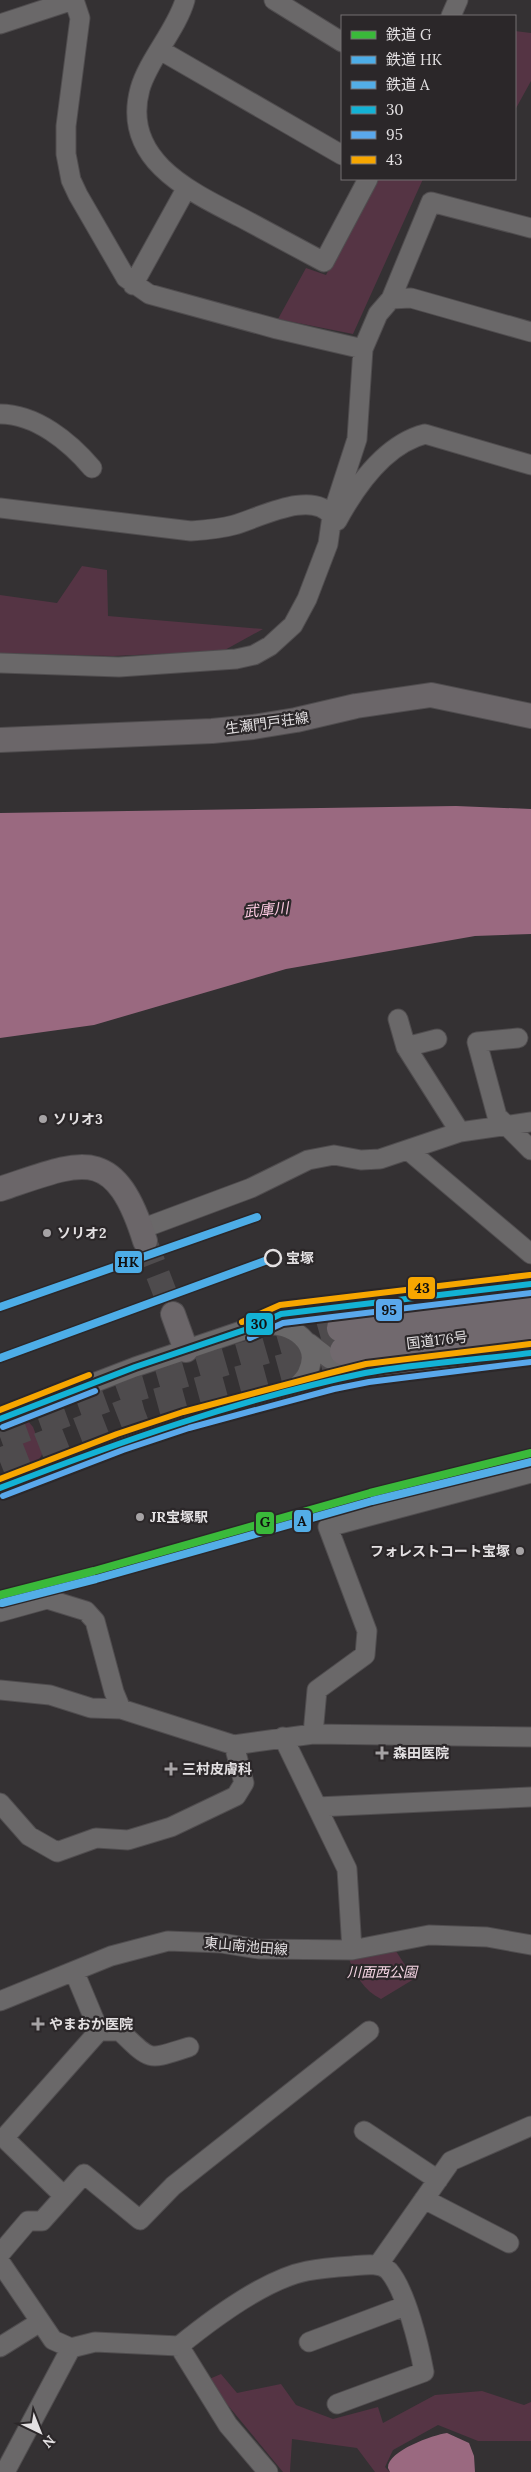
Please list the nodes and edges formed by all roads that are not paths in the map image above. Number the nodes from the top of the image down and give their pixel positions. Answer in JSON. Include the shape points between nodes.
{"nodes":[{"id":1,"x":74,"y":0,"type":"edge"},
{"id":2,"x":185,"y":0,"type":"edge"},
{"id":3,"x":274,"y":0,"type":"edge"},
{"id":4,"x":0,"y":24,"type":"edge"},
{"id":5,"x":341,"y":41,"type":"edge"},
{"id":6,"x":160,"y":50,"type":"junction"},
{"id":7,"x":341,"y":154,"type":"edge"},
{"id":8,"x":367,"y":180,"type":"edge"},
{"id":9,"x":186,"y":189,"type":"junction"},
{"id":10,"x":531,"y":228,"type":"edge"},
{"id":11,"x":133,"y":285,"type":"junction"},
{"id":12,"x":391,"y":299,"type":"junction"},
{"id":13,"x":531,"y":332,"type":"edge"},
{"id":14,"x":363,"y":349,"type":"junction"},
{"id":15,"x":0,"y":414,"type":"edge"},
{"id":16,"x":531,"y":465,"type":"edge"},
{"id":17,"x":92,"y":468,"type":"dead end"},
{"id":18,"x":0,"y":508,"type":"edge"},
{"id":19,"x":331,"y":524,"type":"junction"},
{"id":20,"x":0,"y":662,"type":"edge"},
{"id":21,"x":531,"y":716,"type":"edge"},
{"id":22,"x":0,"y":740,"type":"edge"},
{"id":23,"x":398,"y":1019,"type":"dead end"},
{"id":24,"x":518,"y":1038,"type":"dead end"},
{"id":25,"x":437,"y":1039,"type":"dead end"},
{"id":26,"x":406,"y":1047,"type":"junction"},
{"id":27,"x":531,"y":1122,"type":"edge"},
{"id":28,"x":507,"y":1125,"type":"junction"},
{"id":29,"x":460,"y":1132,"type":"junction"},
{"id":30,"x":408,"y":1150,"type":"junction"},
{"id":31,"x":531,"y":1150,"type":"edge"},
{"id":32,"x":0,"y":1189,"type":"edge"},
{"id":33,"x":143,"y":1235,"type":"joint"},
{"id":34,"x":531,"y":1254,"type":"edge"},
{"id":35,"x":531,"y":1284,"type":"edge"},
{"id":36,"x":531,"y":1305,"type":"edge"},
{"id":37,"x":173,"y":1314,"type":"tunnel mouth"},
{"id":38,"x":256,"y":1326,"type":"junction"},
{"id":39,"x":531,"y":1329,"type":"edge"},
{"id":40,"x":309,"y":1343,"type":"junction"},
{"id":41,"x":186,"y":1350,"type":"junction"},
{"id":42,"x":531,"y":1354,"type":"edge"},
{"id":43,"x":367,"y":1373,"type":"junction"},
{"id":44,"x":292,"y":1392,"type":"junction"},
{"id":45,"x":0,"y":1419,"type":"edge"},
{"id":46,"x":531,"y":1473,"type":"edge"},
{"id":47,"x":0,"y":1488,"type":"edge"},
{"id":48,"x":0,"y":1612,"type":"edge"},
{"id":49,"x":0,"y":1690,"type":"edge"},
{"id":50,"x":121,"y":1709,"type":"junction"},
{"id":51,"x":314,"y":1734,"type":"junction"},
{"id":52,"x":531,"y":1736,"type":"edge"},
{"id":53,"x":283,"y":1737,"type":"junction"},
{"id":54,"x":234,"y":1745,"type":"junction"},
{"id":55,"x":531,"y":1797,"type":"edge"},
{"id":56,"x":0,"y":1803,"type":"edge"},
{"id":57,"x":317,"y":1807,"type":"junction"},
{"id":58,"x":531,"y":1945,"type":"edge"},
{"id":59,"x":352,"y":1950,"type":"junction"},
{"id":60,"x":74,"y":1971,"type":"junction"},
{"id":61,"x":0,"y":2001,"type":"edge"},
{"id":62,"x":99,"y":2031,"type":"junction"},
{"id":63,"x":368,"y":2031,"type":"dead end"},
{"id":64,"x":189,"y":2047,"type":"dead end"},
{"id":65,"x":531,"y":2126,"type":"edge"},
{"id":66,"x":364,"y":2131,"type":"dead end"},
{"id":67,"x":438,"y":2180,"type":"junction"},
{"id":68,"x":64,"y":2196,"type":"junction"},
{"id":69,"x":424,"y":2199,"type":"junction"},
{"id":70,"x":509,"y":2243,"type":"dead end"},
{"id":71,"x":0,"y":2254,"type":"edge"},
{"id":72,"x":0,"y":2262,"type":"edge"},
{"id":73,"x":378,"y":2265,"type":"junction"},
{"id":74,"x":405,"y":2306,"type":"junction"},
{"id":75,"x":40,"y":2322,"type":"junction"},
{"id":76,"x":309,"y":2342,"type":"dead end"},
{"id":77,"x":179,"y":2346,"type":"junction"},
{"id":78,"x":0,"y":2347,"type":"edge"},
{"id":79,"x":71,"y":2348,"type":"junction"},
{"id":80,"x":338,"y":2404,"type":"dead end"},
{"id":81,"x":5,"y":2472,"type":"edge"},
{"id":82,"x":268,"y":2472,"type":"edge"}],
"edges":[{"from":1,"to":4,"type":"street"},
{"from":1,"to":11,"type":"street","via":[[80,18],[66,126],[66,154],[71,180],[88,214]]},
{"from":2,"to":6,"type":"street"},
{"from":3,"to":5,"type":"street"},
{"from":6,"to":7,"type":"street"},
{"from":6,"to":9,"type":"street","via":[[141,87],[136,111],[141,136],[151,156]]},
{"from":8,"to":9,"type":"street","via":[[324,262]]},
{"from":9,"to":11,"type":"street"},
{"from":10,"to":12,"type":"street","via":[[431,202]]},
{"from":11,"to":14,"type":"street","via":[[149,294]]},
{"from":12,"to":13,"type":"street","via":[[411,298]]},
{"from":12,"to":14,"type":"street","via":[[378,314]]},
{"from":14,"to":19,"type":"street","via":[[357,439]]},
{"from":15,"to":17,"type":"street","via":[[32,421],[76,448]]},
{"from":16,"to":19,"type":"street","via":[[425,434],[409,438],[372,471]]},
{"from":18,"to":19,"type":"street","via":[[191,531],[234,525],[290,505],[320,506],[326,509]]},
{"from":19,"to":20,"type":"street","via":[[307,599],[293,625],[270,646],[254,655],[119,667]]},
{"from":21,"to":22,"type":"main road","name":"生瀬門戸荘線","via":[[431,696],[244,727]]},
{"from":23,"to":26,"type":"street"},
{"from":24,"to":28,"type":"street","via":[[476,1042],[497,1116]]},
{"from":25,"to":26,"type":"street"},
{"from":26,"to":29,"type":"street"},
{"from":27,"to":28,"type":"street"},
{"from":28,"to":29,"type":"street"},
{"from":28,"to":31,"type":"street"},
{"from":29,"to":30,"type":"street"},
{"from":30,"to":33,"type":"street","via":[[380,1160],[334,1155],[308,1160]]},
{"from":30,"to":34,"type":"street"},
{"from":32,"to":33,"type":"main road","via":[[65,1167],[91,1166],[121,1186]]},
{"from":35,"to":38,"type":"street","via":[[281,1314]]},
{"from":36,"to":39,"type":"highway","name":"国道176号","via":[[342,1340]]},
{"from":37,"to":41,"type":"main road"},
{"from":38,"to":40,"type":"street","via":[[288,1326]]},
{"from":38,"to":41,"type":"street"},
{"from":40,"to":43,"type":"street","via":[[330,1359]]},
{"from":40,"to":44,"type":"street","via":[[312,1353],[308,1373]]},
{"from":41,"to":45,"type":"street"},
{"from":42,"to":43,"type":"street"},
{"from":43,"to":44,"type":"street"},
{"from":44,"to":47,"type":"street","via":[[186,1420]]},
{"from":46,"to":51,"type":"street","via":[[328,1527],[367,1631],[365,1655],[317,1690]]},
{"from":48,"to":50,"type":"street","via":[[47,1599],[86,1610],[95,1621]]},
{"from":49,"to":50,"type":"street","via":[[50,1695],[91,1708]]},
{"from":50,"to":54,"type":"street"},
{"from":51,"to":52,"type":"street"},
{"from":51,"to":53,"type":"street"},
{"from":53,"to":54,"type":"street"},
{"from":53,"to":57,"type":"street"},
{"from":54,"to":56,"type":"street","via":[[244,1783],[236,1796],[171,1827],[128,1840],[96,1838],[57,1852],[29,1836]]},
{"from":55,"to":57,"type":"street"},
{"from":57,"to":59,"type":"street","via":[[346,1868]]},
{"from":58,"to":59,"type":"street","name":"東山南池田線","via":[[487,1937],[429,1936]]},
{"from":59,"to":60,"type":"street","name":"東山南池田線","via":[[259,1949],[221,1943],[168,1941],[111,1956]]},
{"from":60,"to":61,"type":"street","name":"東山南池田線"},
{"from":60,"to":62,"type":"street"},
{"from":62,"to":64,"type":"street","via":[[120,2031],[143,2053],[155,2058]]},
{"from":62,"to":68,"type":"street","via":[[4,2138]]},
{"from":63,"to":68,"type":"street","via":[[172,2186],[140,2220],[84,2174]]},
{"from":65,"to":67,"type":"street","via":[[451,2161]]},
{"from":66,"to":67,"type":"street"},
{"from":67,"to":69,"type":"street"},
{"from":68,"to":71,"type":"street","via":[[42,2221],[28,2221]]},
{"from":69,"to":70,"type":"street"},
{"from":69,"to":73,"type":"street"},
{"from":72,"to":75,"type":"street"},
{"from":73,"to":74,"type":"street","via":[[388,2271]]},
{"from":73,"to":77,"type":"street","via":[[305,2271],[269,2286],[206,2324]]},
{"from":74,"to":76,"type":"street"},
{"from":74,"to":80,"type":"street","via":[[419,2343],[424,2372]]},
{"from":75,"to":78,"type":"street"},
{"from":75,"to":79,"type":"street","via":[[53,2340]]},
{"from":77,"to":79,"type":"street","via":[[95,2342]]},
{"from":77,"to":82,"type":"street","via":[[228,2425]]},
{"from":79,"to":81,"type":"street"}]}
